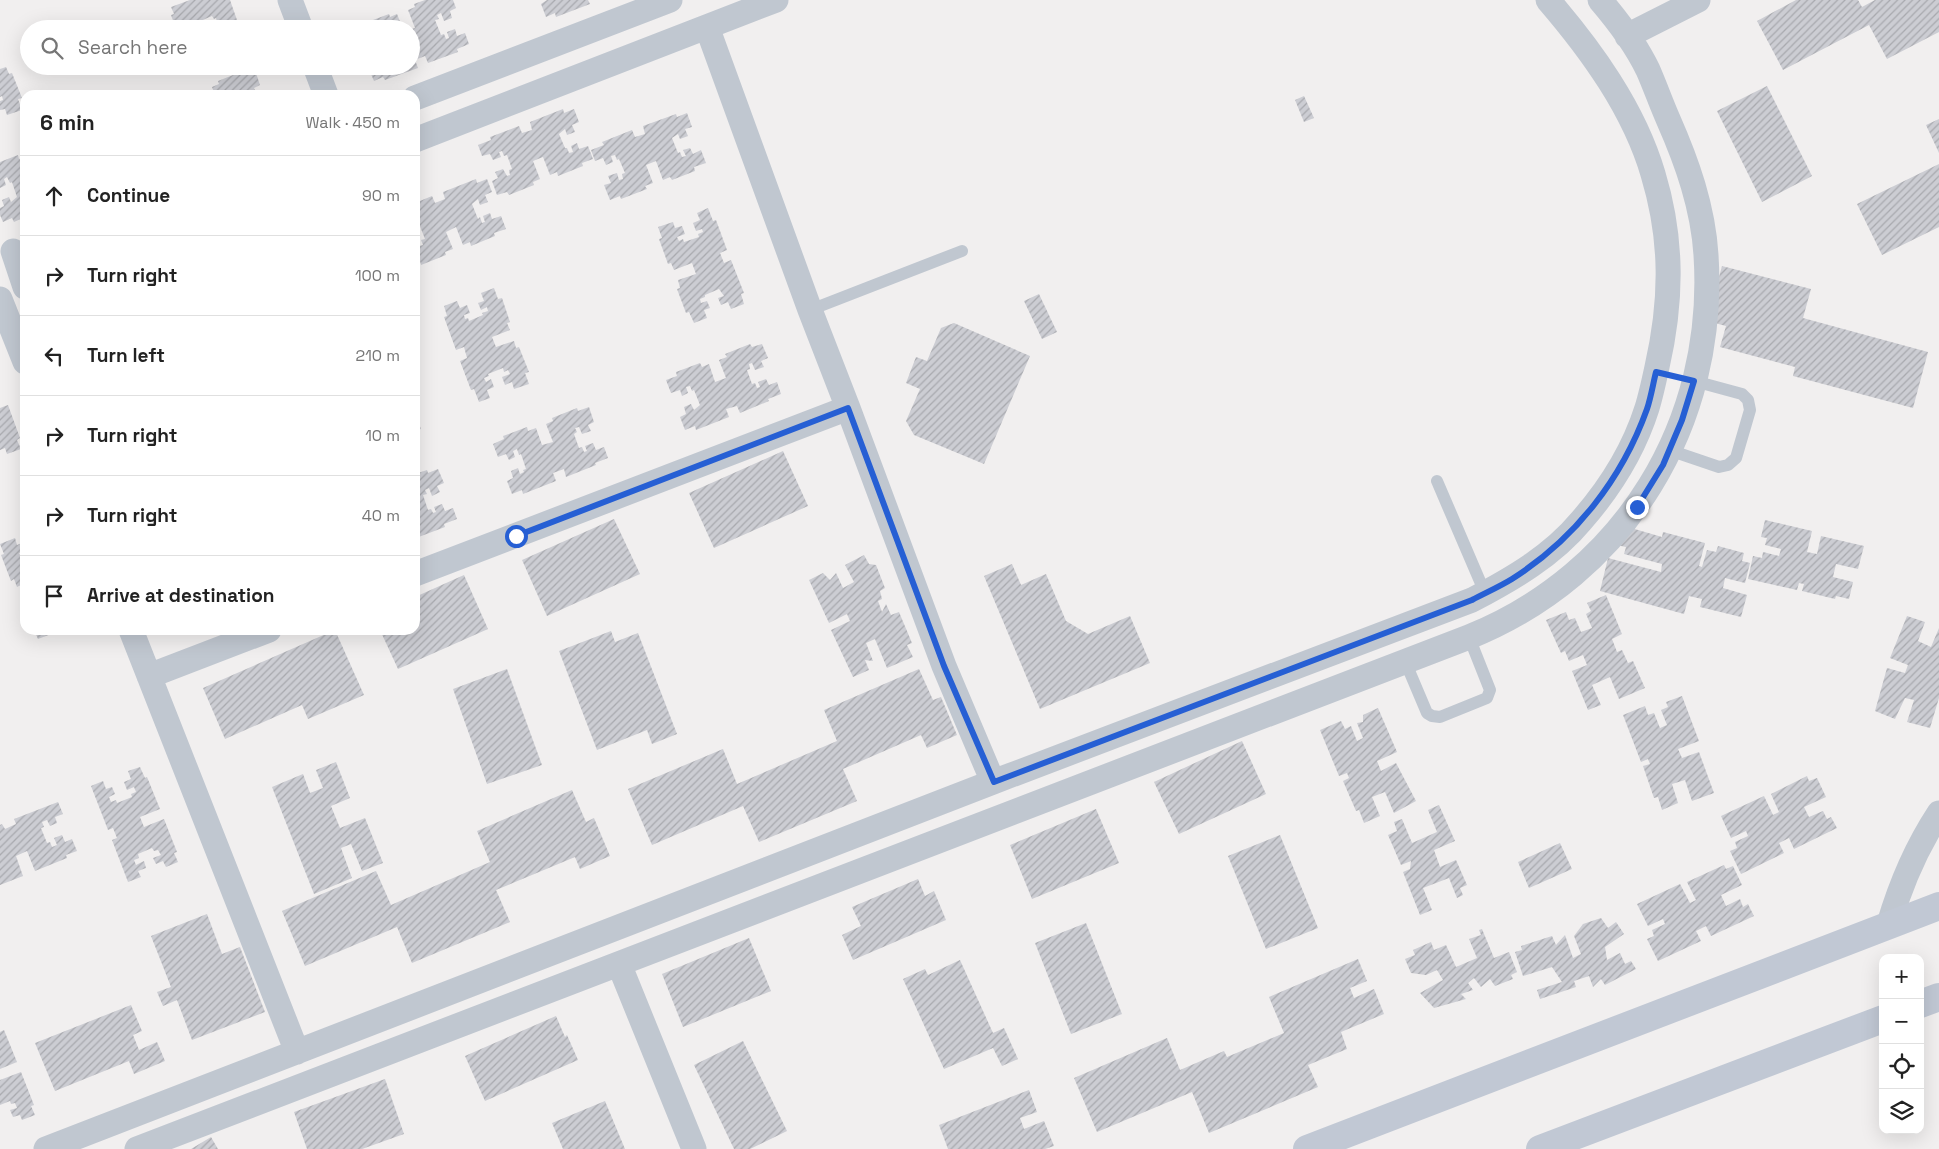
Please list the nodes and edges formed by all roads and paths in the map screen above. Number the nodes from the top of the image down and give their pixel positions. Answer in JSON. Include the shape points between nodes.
{"nodes":[{"id":1,"x":290,"y":0,"type":"edge"},
{"id":2,"x":670,"y":0,"type":"edge"},
{"id":3,"x":776,"y":0,"type":"edge"},
{"id":4,"x":1548,"y":0,"type":"edge"},
{"id":5,"x":1600,"y":0,"type":"edge"},
{"id":6,"x":1698,"y":0,"type":"edge"},
{"id":7,"x":298,"y":20,"type":"edge"},
{"id":8,"x":707,"y":27,"type":"junction"},
{"id":9,"x":1627,"y":36,"type":"junction"},
{"id":10,"x":318,"y":75,"type":"edge"},
{"id":11,"x":324,"y":90,"type":"edge"},
{"id":12,"x":420,"y":96,"type":"edge"},
{"id":13,"x":420,"y":138,"type":"edge"},
{"id":14,"x":962,"y":251,"type":"dead end"},
{"id":15,"x":13,"y":252,"type":"edge"},
{"id":16,"x":20,"y":273,"type":"edge"},
{"id":17,"x":20,"y":290,"type":"edge"},
{"id":18,"x":0,"y":300,"type":"edge"},
{"id":19,"x":810,"y":310,"type":"junction"},
{"id":20,"x":20,"y":350,"type":"edge"},
{"id":21,"x":1656,"y":372,"type":"junction"},
{"id":22,"x":1694,"y":381,"type":"junction"},
{"id":23,"x":848,"y":408,"type":"junction"},
{"id":24,"x":1669,"y":450,"type":"junction"},
{"id":25,"x":1437,"y":481,"type":"dead end"},
{"id":26,"x":420,"y":572,"type":"edge"},
{"id":27,"x":1485,"y":593,"type":"junction"},
{"id":28,"x":133,"y":635,"type":"edge"},
{"id":29,"x":256,"y":635,"type":"edge"},
{"id":30,"x":1469,"y":637,"type":"junction"},
{"id":31,"x":1405,"y":661,"type":"junction"},
{"id":32,"x":149,"y":676,"type":"junction"},
{"id":33,"x":994,"y":782,"type":"junction"},
{"id":34,"x":1939,"y":813,"type":"edge"},
{"id":35,"x":1939,"y":906,"type":"edge"},
{"id":36,"x":1889,"y":924,"type":"junction"},
{"id":37,"x":619,"y":964,"type":"junction"},
{"id":38,"x":1939,"y":997,"type":"edge"},
{"id":39,"x":1924,"y":1003,"type":"edge"},
{"id":40,"x":1879,"y":1020,"type":"edge"},
{"id":41,"x":297,"y":1052,"type":"junction"},
{"id":42,"x":46,"y":1149,"type":"edge"},
{"id":43,"x":137,"y":1149,"type":"edge"},
{"id":44,"x":694,"y":1149,"type":"edge"},
{"id":45,"x":1307,"y":1149,"type":"edge"},
{"id":46,"x":1540,"y":1149,"type":"edge"}],
"edges":[{"from":1,"to":7,"type":"street"},
{"from":2,"to":12,"type":"street"},
{"from":3,"to":8,"type":"street"},
{"from":4,"to":21,"type":"street","via":[[1606,77],[1641,142],[1652,172],[1661,203],[1669,268],[1665,332]]},
{"from":5,"to":9,"type":"street"},
{"from":6,"to":9,"type":"street"},
{"from":8,"to":13,"type":"street"},
{"from":8,"to":19,"type":"street"},
{"from":9,"to":22,"type":"street","via":[[1647,68],[1680,146],[1702,222],[1707,294]]},
{"from":10,"to":11,"type":"street"},
{"from":14,"to":19,"type":"lane"},
{"from":15,"to":16,"type":"street"},
{"from":17,"to":18,"type":"street"},
{"from":18,"to":20,"type":"street"},
{"from":19,"to":23,"type":"street"},
{"from":21,"to":22,"type":"street"},
{"from":21,"to":27,"type":"street","via":[[1647,408],[1634,440],[1608,487],[1580,522],[1548,553],[1512,579]]},
{"from":22,"to":24,"type":"street"},
{"from":22,"to":24,"type":"lane","via":[[1742,394],[1748,400],[1750,410],[1736,458],[1728,465],[1718,467]]},
{"from":23,"to":26,"type":"street"},
{"from":23,"to":33,"type":"street","via":[[944,666]]},
{"from":24,"to":30,"type":"street","via":[[1637,507],[1606,545],[1570,579],[1530,607]]},
{"from":25,"to":27,"type":"lane"},
{"from":27,"to":33,"type":"street"},
{"from":28,"to":32,"type":"street"},
{"from":29,"to":32,"type":"street"},
{"from":30,"to":31,"type":"street"},
{"from":30,"to":31,"type":"lane","via":[[1490,694],[1440,717],[1427,713]]},
{"from":31,"to":37,"type":"street"},
{"from":32,"to":41,"type":"street"},
{"from":33,"to":41,"type":"street"},
{"from":34,"to":36,"type":"street","via":[[1910,863]]},
{"from":35,"to":36,"type":"street"},
{"from":36,"to":45,"type":"street"},
{"from":37,"to":43,"type":"street"},
{"from":37,"to":44,"type":"street"},
{"from":38,"to":39,"type":"street"},
{"from":40,"to":46,"type":"street"},
{"from":41,"to":42,"type":"street"}]}
